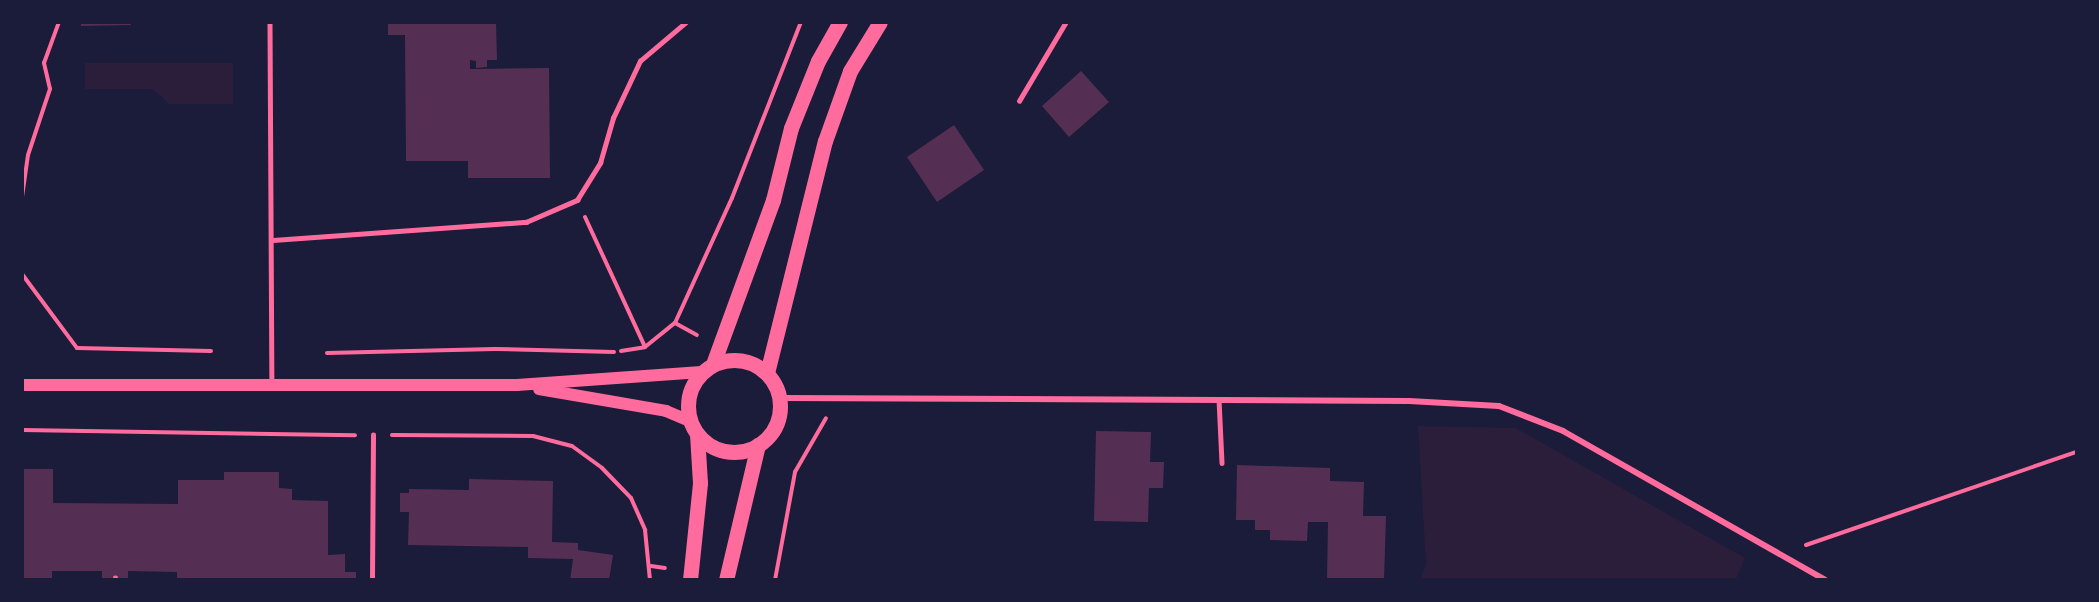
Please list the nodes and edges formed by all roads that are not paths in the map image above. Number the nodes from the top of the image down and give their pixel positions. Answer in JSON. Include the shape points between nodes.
{"nodes":[{"id":1,"x":270,"y":22,"type":"edge"},
{"id":2,"x":686,"y":22,"type":"edge"},
{"id":3,"x":840,"y":22,"type":"edge"},
{"id":4,"x":880,"y":22,"type":"edge"},
{"id":5,"x":1066,"y":22,"type":"edge"},
{"id":6,"x":1019,"y":101,"type":"dead end"},
{"id":7,"x":273,"y":240,"type":"junction"},
{"id":8,"x":707,"y":368,"type":"junction"},
{"id":9,"x":767,"y":373,"type":"junction"},
{"id":10,"x":22,"y":385,"type":"edge"},
{"id":11,"x":517,"y":385,"type":"junction"},
{"id":12,"x":272,"y":386,"type":"junction"},
{"id":13,"x":781,"y":398,"type":"junction"},
{"id":14,"x":1219,"y":399,"type":"junction"},
{"id":15,"x":693,"y":427,"type":"junction"},
{"id":16,"x":373,"y":435,"type":"road end"},
{"id":17,"x":758,"y":446,"type":"junction"},
{"id":18,"x":1222,"y":463,"type":"dead end"},
{"id":19,"x":372,"y":579,"type":"edge"},
{"id":20,"x":690,"y":579,"type":"edge"},
{"id":21,"x":726,"y":579,"type":"edge"},
{"id":22,"x":1825,"y":579,"type":"edge"}],
"edges":[{"from":1,"to":7,"type":"lane"},
{"from":2,"to":7,"type":"lane","via":[[640,61],[613,118],[600,163],[577,200],[526,222]]},
{"from":3,"to":8,"type":"main road","via":[[818,61],[791,128],[773,200]]},
{"from":4,"to":9,"type":"main road","via":[[850,71],[825,141]]},
{"from":5,"to":6,"type":"lane"},
{"from":7,"to":12,"type":"lane"},
{"from":8,"to":9,"type":"main road","via":[[732,359],[751,363]]},
{"from":8,"to":11,"type":"main road"},
{"from":8,"to":15,"type":"main road","via":[[688,394]]},
{"from":9,"to":13,"type":"main road"},
{"from":10,"to":12,"type":"main road"},
{"from":11,"to":12,"type":"main road"},
{"from":11,"to":15,"type":"main road","via":[[666,411]]},
{"from":13,"to":14,"type":"street"},
{"from":13,"to":17,"type":"main road","via":[[779,418],[771,434]]},
{"from":14,"to":18,"type":"lane"},
{"from":14,"to":22,"type":"street","via":[[1499,406],[1563,431]]},
{"from":15,"to":17,"type":"main road","via":[[725,452]]},
{"from":15,"to":20,"type":"main road","via":[[700,483]]},
{"from":16,"to":19,"type":"lane"},
{"from":17,"to":21,"type":"main road"}]}
